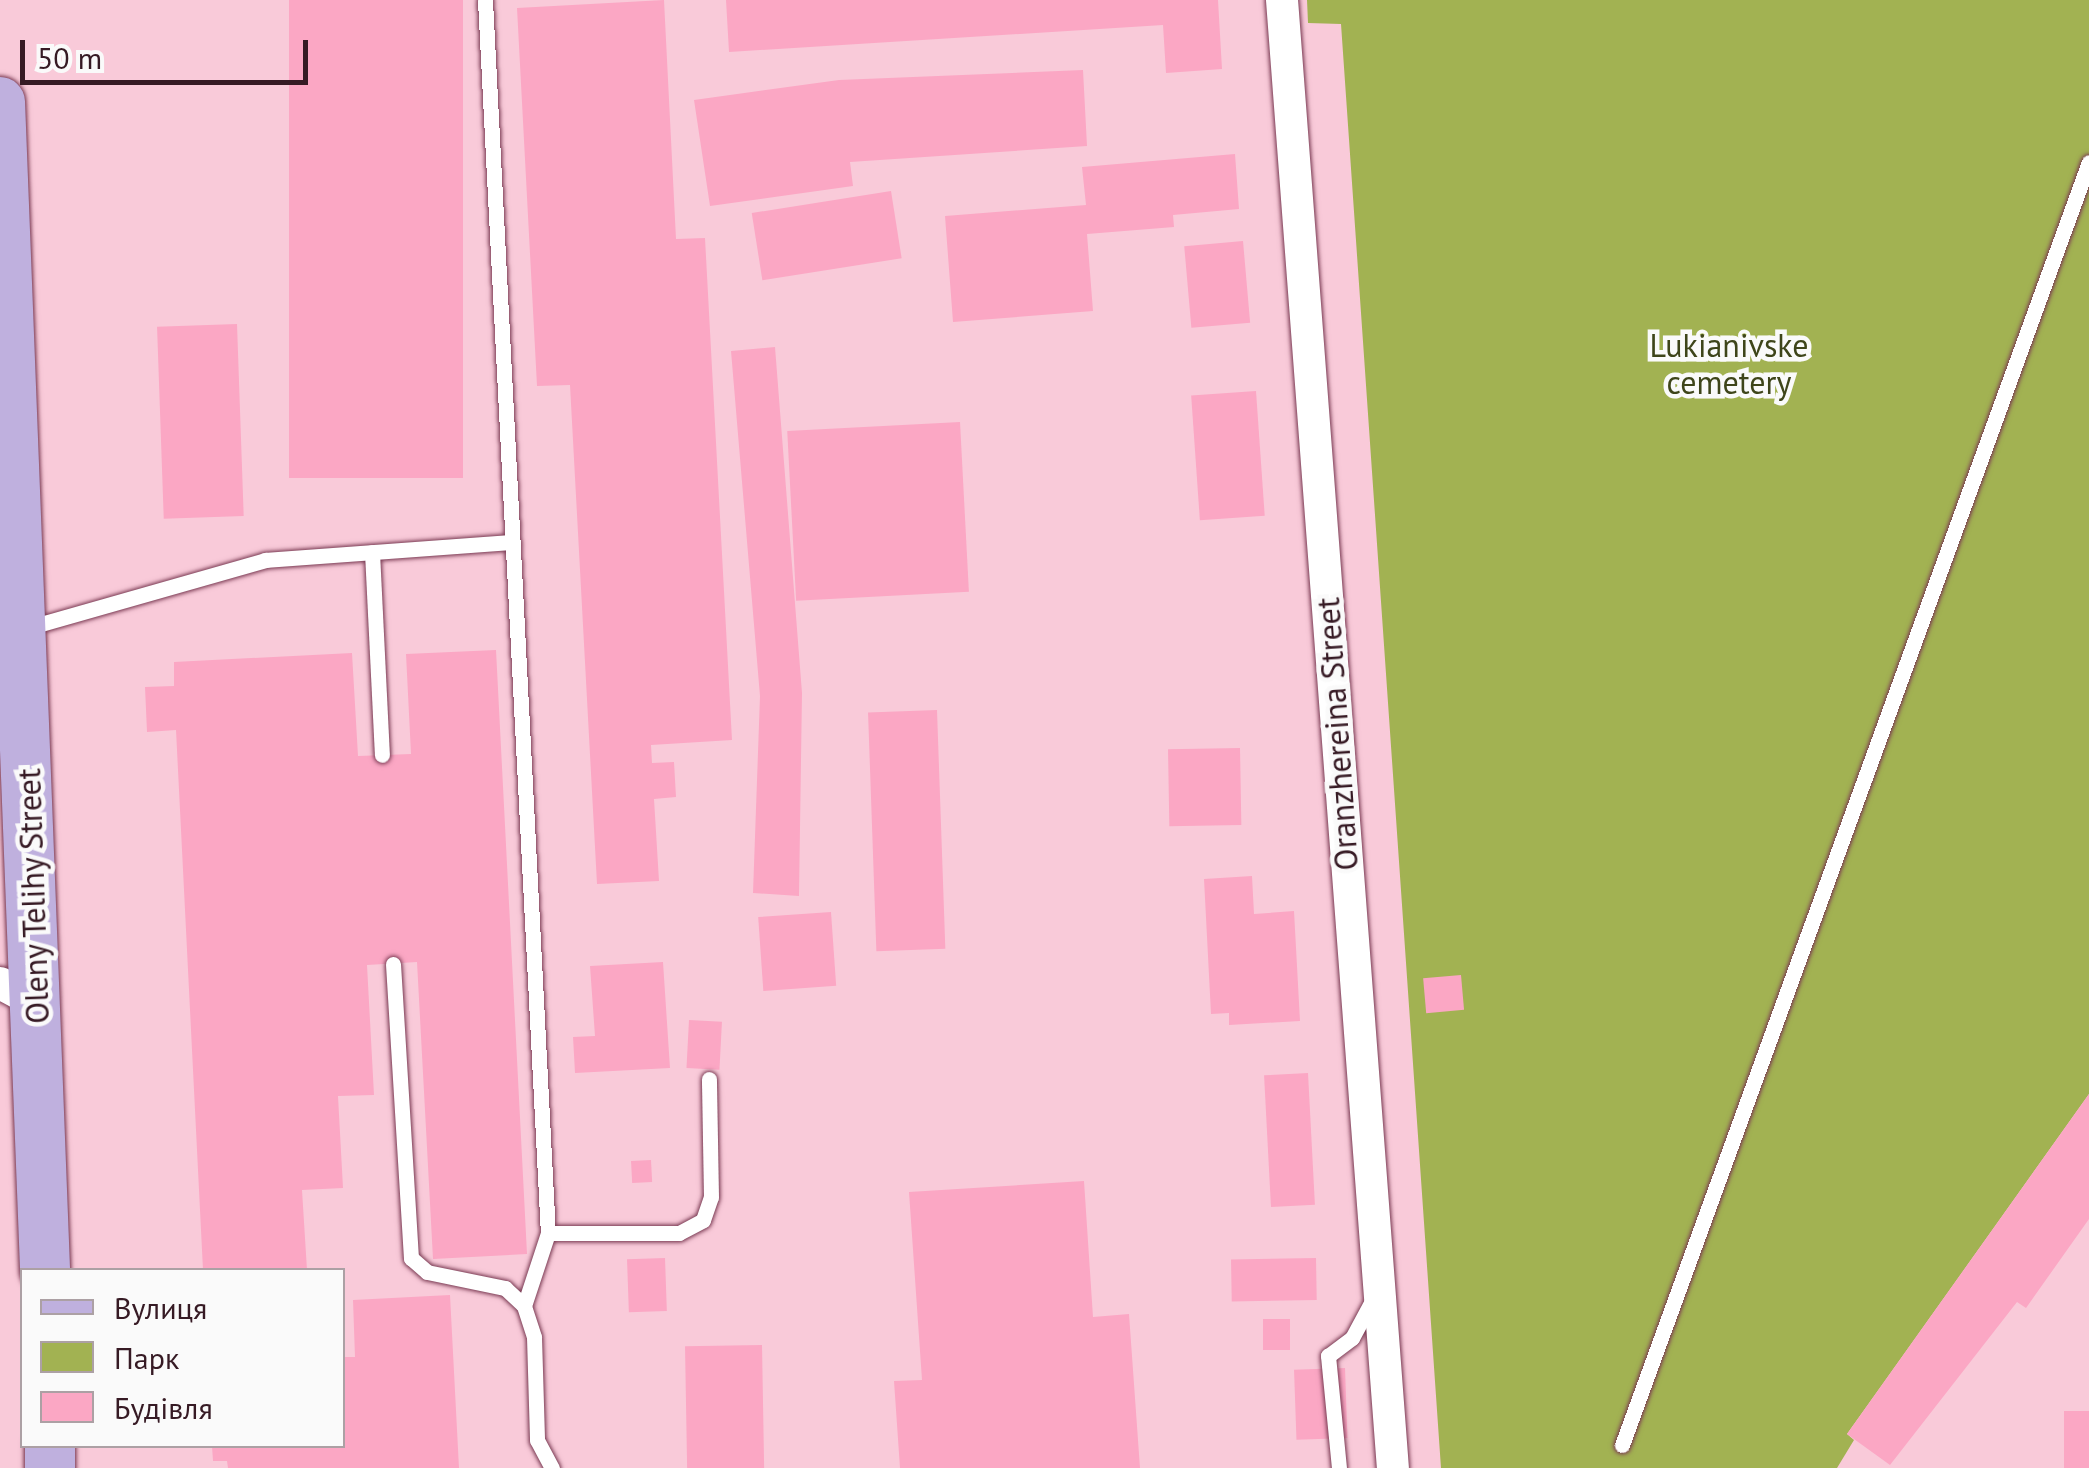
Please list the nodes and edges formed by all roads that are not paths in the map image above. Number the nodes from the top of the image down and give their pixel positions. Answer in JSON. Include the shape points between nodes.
{"nodes":[{"id":1,"x":486,"y":0,"type":"edge"},
{"id":2,"x":1282,"y":0,"type":"edge"},
{"id":3,"x":0,"y":102,"type":"edge"},
{"id":4,"x":2089,"y":162,"type":"edge"},
{"id":5,"x":510,"y":542,"type":"junction"},
{"id":6,"x":372,"y":552,"type":"junction"},
{"id":7,"x":23,"y":629,"type":"junction"},
{"id":8,"x":382,"y":755,"type":"dead end"},
{"id":9,"x":393,"y":964,"type":"dead end"},
{"id":10,"x":0,"y":983,"type":"edge"},
{"id":11,"x":37,"y":1018,"type":"junction"},
{"id":12,"x":709,"y":1079,"type":"dead end"},
{"id":13,"x":548,"y":1232,"type":"junction"},
{"id":14,"x":44,"y":1268,"type":"edge"},
{"id":15,"x":1380,"y":1286,"type":"junction"},
{"id":16,"x":524,"y":1306,"type":"junction"},
{"id":17,"x":1622,"y":1445,"type":"dead end"},
{"id":18,"x":552,"y":1468,"type":"edge"},
{"id":19,"x":1339,"y":1468,"type":"edge"},
{"id":20,"x":1394,"y":1468,"type":"edge"}],
"edges":[{"from":1,"to":5,"type":"lane"},
{"from":2,"to":15,"type":"street","name":"Oranzhereina Street"},
{"from":3,"to":7,"type":"main road","name":"Oleny Telihy Street"},
{"from":4,"to":17,"type":"lane"},
{"from":5,"to":6,"type":"lane"},
{"from":5,"to":13,"type":"lane"},
{"from":6,"to":7,"type":"lane","via":[[264,560]]},
{"from":6,"to":8,"type":"lane"},
{"from":7,"to":11,"type":"main road","name":"Oleny Telihy Street"},
{"from":9,"to":16,"type":"lane","via":[[411,1258],[427,1272],[505,1288]]},
{"from":10,"to":11,"type":"street","via":[[28,998]]},
{"from":11,"to":14,"type":"main road","name":"Oleny Telihy Street"},
{"from":12,"to":13,"type":"lane","via":[[711,1197],[703,1220],[679,1232]]},
{"from":13,"to":16,"type":"lane"},
{"from":15,"to":19,"type":"lane","via":[[1352,1338],[1328,1356]]},
{"from":15,"to":20,"type":"street","name":"Oranzhereina Street"},
{"from":16,"to":18,"type":"lane","via":[[534,1337],[538,1440]]}]}
